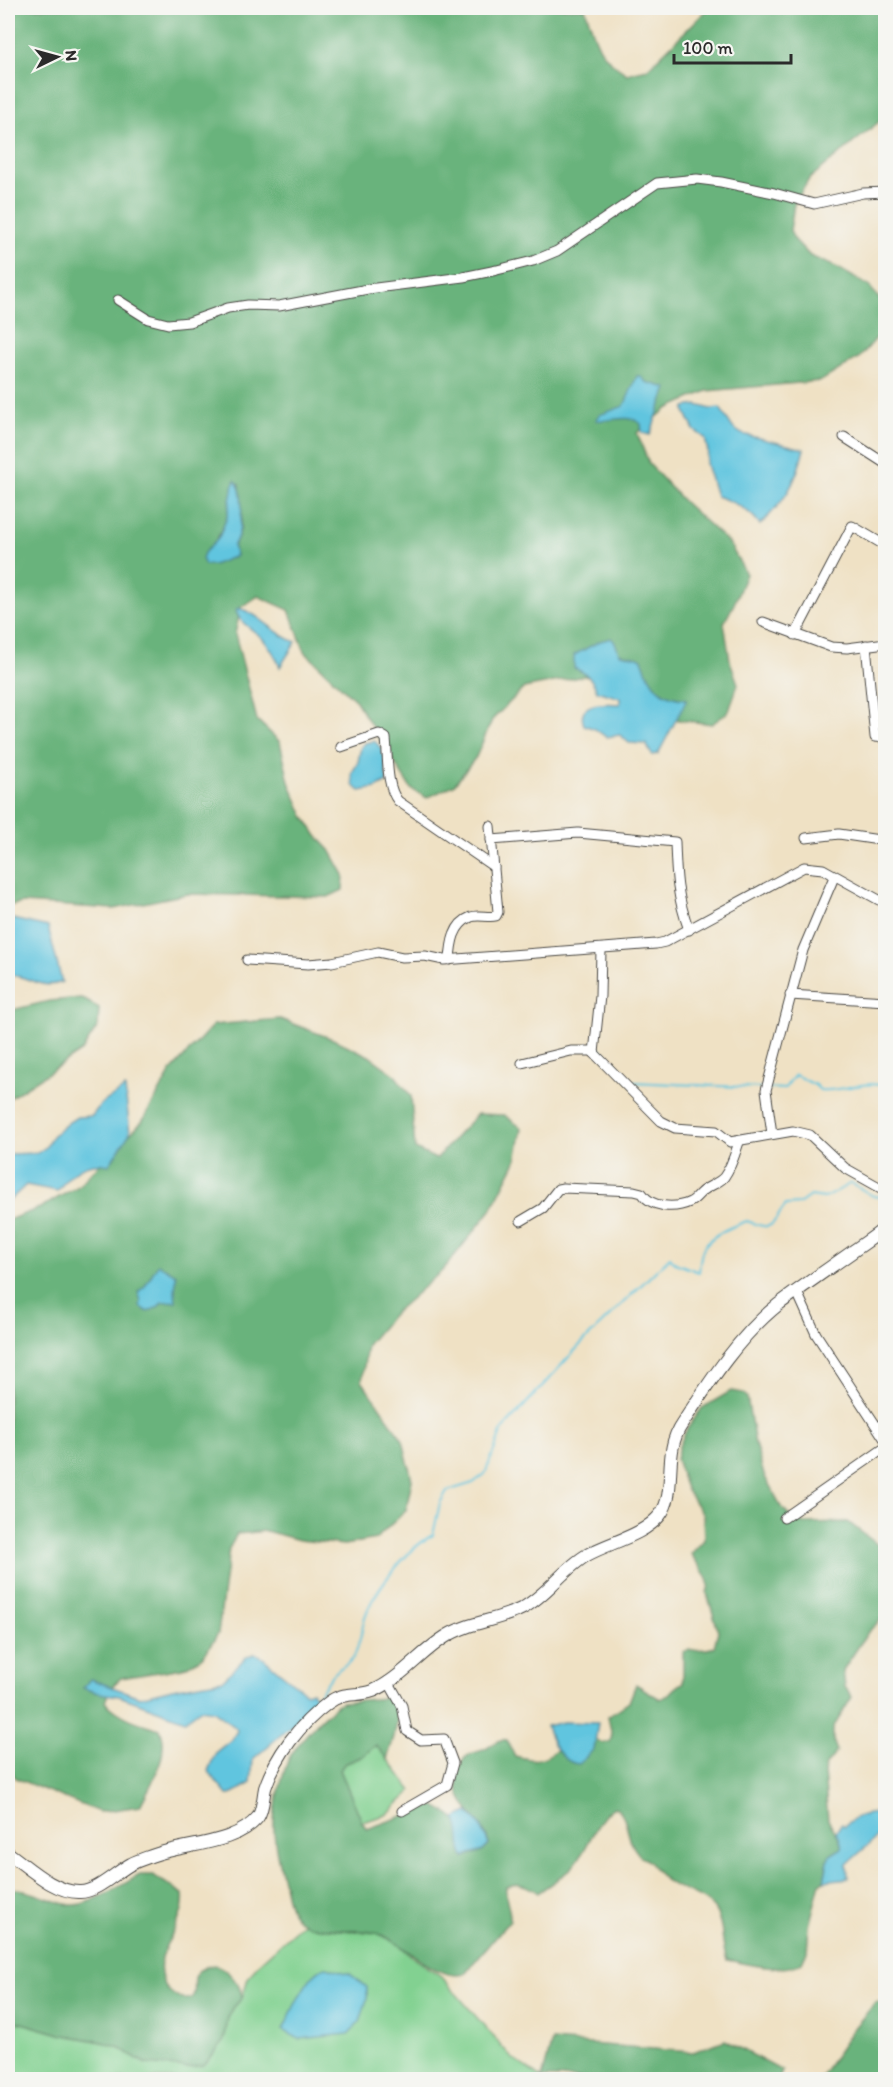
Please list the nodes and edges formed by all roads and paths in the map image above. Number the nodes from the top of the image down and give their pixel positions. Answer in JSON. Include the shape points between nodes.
{"nodes":[{"id":1,"x":885,"y":192,"type":"edge"},
{"id":2,"x":118,"y":300,"type":"dead end"},
{"id":3,"x":844,"y":437,"type":"dead end"},
{"id":4,"x":885,"y":464,"type":"edge"},
{"id":5,"x":885,"y":546,"type":"edge"},
{"id":6,"x":763,"y":622,"type":"dead end"},
{"id":7,"x":795,"y":635,"type":"junction"},
{"id":8,"x":885,"y":643,"type":"edge"},
{"id":9,"x":866,"y":645,"type":"junction"},
{"id":10,"x":885,"y":738,"type":"edge"},
{"id":11,"x":341,"y":747,"type":"dead end"},
{"id":12,"x":490,"y":826,"type":"dead end"},
{"id":13,"x":806,"y":838,"type":"dead end"},
{"id":14,"x":491,"y":840,"type":"junction"},
{"id":15,"x":885,"y":841,"type":"edge"},
{"id":16,"x":494,"y":867,"type":"junction"},
{"id":17,"x":834,"y":877,"type":"junction"},
{"id":18,"x":885,"y":900,"type":"edge"},
{"id":19,"x":689,"y":930,"type":"junction"},
{"id":20,"x":601,"y":949,"type":"junction"},
{"id":21,"x":247,"y":960,"type":"dead end"},
{"id":22,"x":450,"y":960,"type":"junction"},
{"id":23,"x":790,"y":995,"type":"junction"},
{"id":24,"x":885,"y":1001,"type":"edge"},
{"id":25,"x":594,"y":1053,"type":"junction"},
{"id":26,"x":522,"y":1063,"type":"dead end"},
{"id":27,"x":772,"y":1134,"type":"junction"},
{"id":28,"x":739,"y":1142,"type":"junction"},
{"id":29,"x":885,"y":1191,"type":"edge"},
{"id":30,"x":521,"y":1221,"type":"dead end"},
{"id":31,"x":885,"y":1227,"type":"edge"},
{"id":32,"x":797,"y":1292,"type":"junction"},
{"id":33,"x":885,"y":1441,"type":"edge"},
{"id":34,"x":885,"y":1447,"type":"edge"},
{"id":35,"x":784,"y":1518,"type":"dead end"},
{"id":36,"x":388,"y":1681,"type":"junction"},
{"id":37,"x":402,"y":1811,"type":"dead end"},
{"id":38,"x":8,"y":1852,"type":"edge"}],
"edges":[{"from":1,"to":2,"type":"street","via":[[813,204],[722,182],[697,179],[657,183],[557,250],[497,270],[279,306],[228,308],[189,322],[168,324],[148,319]]},
{"from":3,"to":4,"type":"street"},
{"from":5,"to":7,"type":"street","via":[[852,526]]},
{"from":6,"to":7,"type":"street"},
{"from":7,"to":9,"type":"street","via":[[831,647]]},
{"from":8,"to":9,"type":"street"},
{"from":9,"to":10,"type":"street","via":[[875,736]]},
{"from":11,"to":16,"type":"street","via":[[383,735],[390,786],[398,801]]},
{"from":12,"to":14,"type":"street"},
{"from":13,"to":15,"type":"street","via":[[839,834]]},
{"from":14,"to":16,"type":"street"},
{"from":14,"to":19,"type":"street","via":[[578,833],[675,842],[676,883]]},
{"from":16,"to":22,"type":"street","via":[[498,912],[496,916],[474,916],[465,921],[451,940]]},
{"from":17,"to":18,"type":"street"},
{"from":17,"to":19,"type":"street","via":[[823,869],[804,867]]},
{"from":17,"to":23,"type":"street","via":[[803,950]]},
{"from":19,"to":20,"type":"street","via":[[656,944]]},
{"from":20,"to":22,"type":"street"},
{"from":20,"to":25,"type":"street"},
{"from":21,"to":22,"type":"street","via":[[308,964],[378,952]]},
{"from":23,"to":24,"type":"street"},
{"from":23,"to":27,"type":"street","via":[[766,1090]]},
{"from":25,"to":26,"type":"street","via":[[586,1049],[571,1051]]},
{"from":25,"to":28,"type":"street","via":[[662,1121],[675,1128],[716,1131],[730,1142]]},
{"from":27,"to":28,"type":"street"},
{"from":27,"to":29,"type":"street","via":[[793,1131],[810,1135],[845,1168]]},
{"from":28,"to":30,"type":"street","via":[[725,1176],[691,1202],[668,1206],[646,1200],[642,1193],[634,1191],[563,1188],[536,1214]]},
{"from":31,"to":32,"type":"main road"},
{"from":32,"to":33,"type":"street","via":[[816,1334]]},
{"from":32,"to":36,"type":"main road","via":[[746,1334],[678,1428],[670,1452],[669,1495],[662,1513],[644,1528],[580,1560],[523,1608],[445,1637]]},
{"from":34,"to":35,"type":"street"},
{"from":36,"to":37,"type":"street","via":[[402,1706],[407,1731],[421,1740],[444,1739],[453,1763],[447,1785]]},
{"from":36,"to":38,"type":"main road","via":[[372,1691],[346,1694],[330,1701],[305,1724],[279,1756],[260,1815],[243,1831],[172,1848],[132,1863],[81,1893],[54,1886]]}]}
